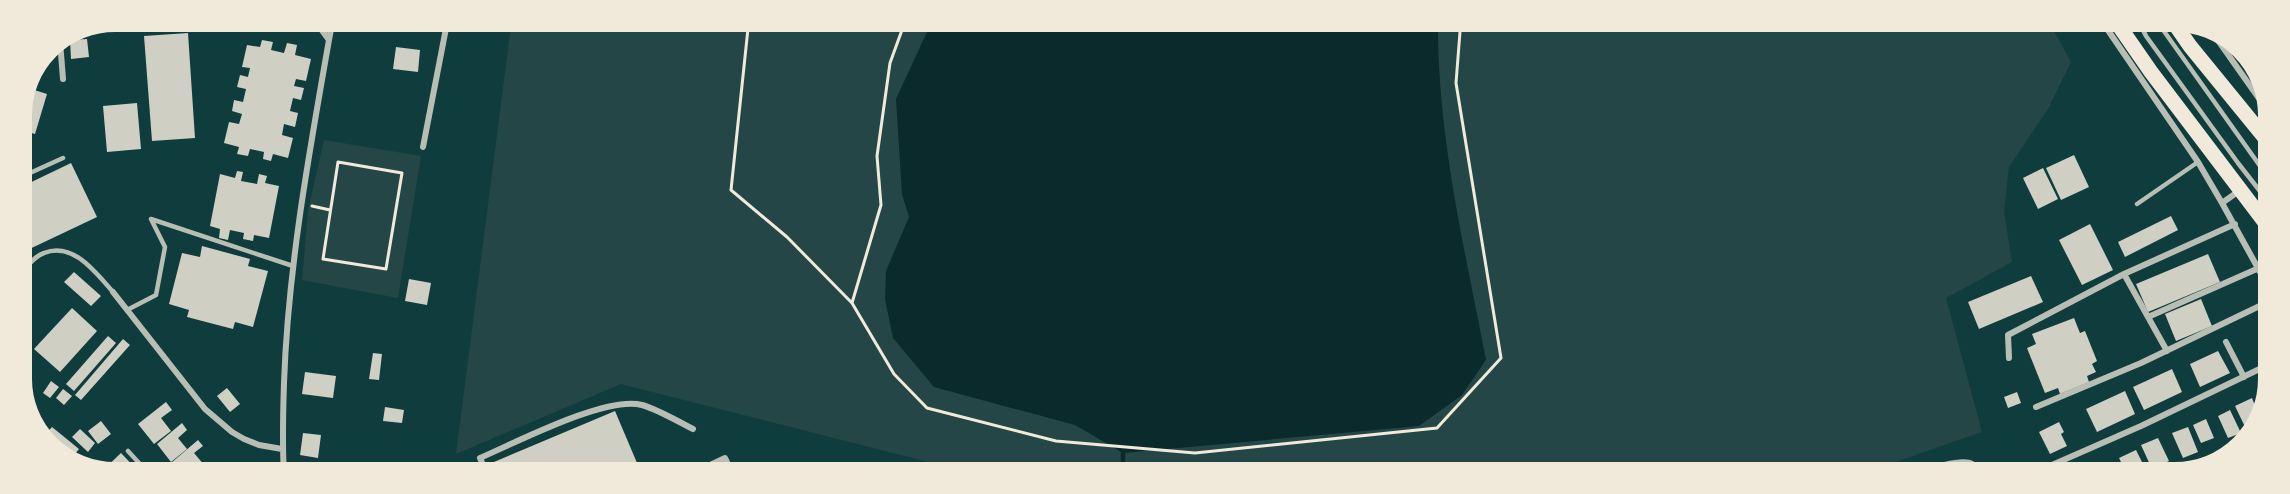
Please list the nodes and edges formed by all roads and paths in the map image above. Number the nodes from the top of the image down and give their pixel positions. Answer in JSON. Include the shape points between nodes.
{"nodes":[{"id":1,"x":320,"y":28,"type":"edge"},
{"id":2,"x":331,"y":28,"type":"edge"},
{"id":3,"x":446,"y":28,"type":"edge"},
{"id":4,"x":748,"y":28,"type":"edge"},
{"id":5,"x":903,"y":28,"type":"edge"},
{"id":6,"x":1460,"y":28,"type":"edge"},
{"id":7,"x":2106,"y":28,"type":"edge"},
{"id":8,"x":2121,"y":28,"type":"edge"},
{"id":9,"x":2142,"y":28,"type":"edge"},
{"id":10,"x":2162,"y":28,"type":"edge"},
{"id":11,"x":2178,"y":28,"type":"edge"},
{"id":12,"x":329,"y":40,"type":"junction"},
{"id":13,"x":2218,"y":40,"type":"edge"},
{"id":14,"x":61,"y":48,"type":"edge"},
{"id":15,"x":63,"y":79,"type":"dead end"},
{"id":16,"x":2260,"y":100,"type":"edge"},
{"id":17,"x":2262,"y":134,"type":"edge"},
{"id":18,"x":423,"y":147,"type":"dead end"},
{"id":19,"x":63,"y":158,"type":"dead end"},
{"id":20,"x":2198,"y":162,"type":"junction"},
{"id":21,"x":2262,"y":169,"type":"edge"},
{"id":22,"x":29,"y":174,"type":"edge"},
{"id":23,"x":2241,"y":190,"type":"junction"},
{"id":24,"x":2262,"y":194,"type":"edge"},
{"id":25,"x":2223,"y":203,"type":"junction"},
{"id":26,"x":301,"y":204,"type":"junction"},
{"id":27,"x":2137,"y":204,"type":"dead end"},
{"id":28,"x":330,"y":210,"type":"junction"},
{"id":29,"x":2262,"y":218,"type":"edge"},
{"id":30,"x":2235,"y":224,"type":"junction"},
{"id":31,"x":28,"y":265,"type":"edge"},
{"id":32,"x":293,"y":266,"type":"junction"},
{"id":33,"x":2259,"y":268,"type":"junction"},
{"id":34,"x":2124,"y":274,"type":"junction"},
{"id":35,"x":2262,"y":274,"type":"edge"},
{"id":36,"x":113,"y":292,"type":"joint"},
{"id":37,"x":852,"y":303,"type":"junction"},
{"id":38,"x":2262,"y":305,"type":"edge"},
{"id":39,"x":129,"y":309,"type":"junction"},
{"id":40,"x":2148,"y":317,"type":"junction"},
{"id":41,"x":2226,"y":342,"type":"dead end"},
{"id":42,"x":2166,"y":351,"type":"junction"},
{"id":43,"x":2009,"y":358,"type":"dead end"},
{"id":44,"x":2262,"y":368,"type":"edge"},
{"id":45,"x":2244,"y":377,"type":"junction"},
{"id":46,"x":2036,"y":407,"type":"dead end"},
{"id":47,"x":693,"y":429,"type":"dead end"},
{"id":48,"x":282,"y":449,"type":"junction"},
{"id":49,"x":128,"y":451,"type":"dead end"},
{"id":50,"x":142,"y":466,"type":"edge"},
{"id":51,"x":283,"y":466,"type":"edge"},
{"id":52,"x":484,"y":466,"type":"edge"},
{"id":53,"x":708,"y":466,"type":"edge"},
{"id":54,"x":729,"y":466,"type":"edge"},
{"id":55,"x":1944,"y":466,"type":"edge"},
{"id":56,"x":1974,"y":466,"type":"edge"},
{"id":57,"x":2050,"y":466,"type":"edge"}],
"edges":[{"from":1,"to":12,"type":"street"},
{"from":2,"to":12,"type":"street"},
{"from":3,"to":18,"type":"street"},
{"from":4,"to":37,"type":"path","via":[[730,190],[787,237]]},
{"from":5,"to":37,"type":"path","via":[[890,63],[877,156],[881,206]]},
{"from":6,"to":37,"type":"path","via":[[1456,83],[1501,358],[1437,428],[1195,453],[1056,441],[927,408],[894,374]]},
{"from":7,"to":20,"type":"street"},
{"from":8,"to":23,"type":"highway"},
{"from":9,"to":24,"type":"lane"},
{"from":10,"to":21,"type":"lane"},
{"from":11,"to":17,"type":"highway"},
{"from":12,"to":26,"type":"street"},
{"from":13,"to":16,"type":"street"},
{"from":14,"to":15,"type":"street"},
{"from":19,"to":22,"type":"lane"},
{"from":20,"to":25,"type":"street"},
{"from":20,"to":27,"type":"lane"},
{"from":23,"to":25,"type":"street"},
{"from":23,"to":29,"type":"highway"},
{"from":25,"to":30,"type":"street"},
{"from":26,"to":28,"type":"path"},
{"from":26,"to":32,"type":"street"},
{"from":28,"to":28,"type":"path","via":[[323,259],[386,269],[402,173],[338,162]]},
{"from":30,"to":33,"type":"street"},
{"from":30,"to":34,"type":"street"},
{"from":31,"to":36,"type":"lane","via":[[42,253],[61,249],[78,257]]},
{"from":32,"to":39,"type":"lane","via":[[151,219],[165,247],[156,295]]},
{"from":32,"to":48,"type":"street","via":[[286,332]]},
{"from":33,"to":35,"type":"street"},
{"from":33,"to":40,"type":"street"},
{"from":34,"to":40,"type":"street"},
{"from":34,"to":43,"type":"street","via":[[2008,335]]},
{"from":36,"to":39,"type":"street"},
{"from":38,"to":42,"type":"street"},
{"from":39,"to":48,"type":"street","via":[[205,409],[244,439]]},
{"from":40,"to":42,"type":"street"},
{"from":41,"to":45,"type":"street"},
{"from":42,"to":46,"type":"street"},
{"from":44,"to":45,"type":"street"},
{"from":45,"to":57,"type":"street"},
{"from":47,"to":52,"type":"street","via":[[641,405],[606,406],[480,458]]},
{"from":48,"to":51,"type":"street"},
{"from":49,"to":50,"type":"lane"},
{"from":53,"to":54,"type":"street","via":[[725,458]]},
{"from":55,"to":56,"type":"street","via":[[1969,462]]}]}
